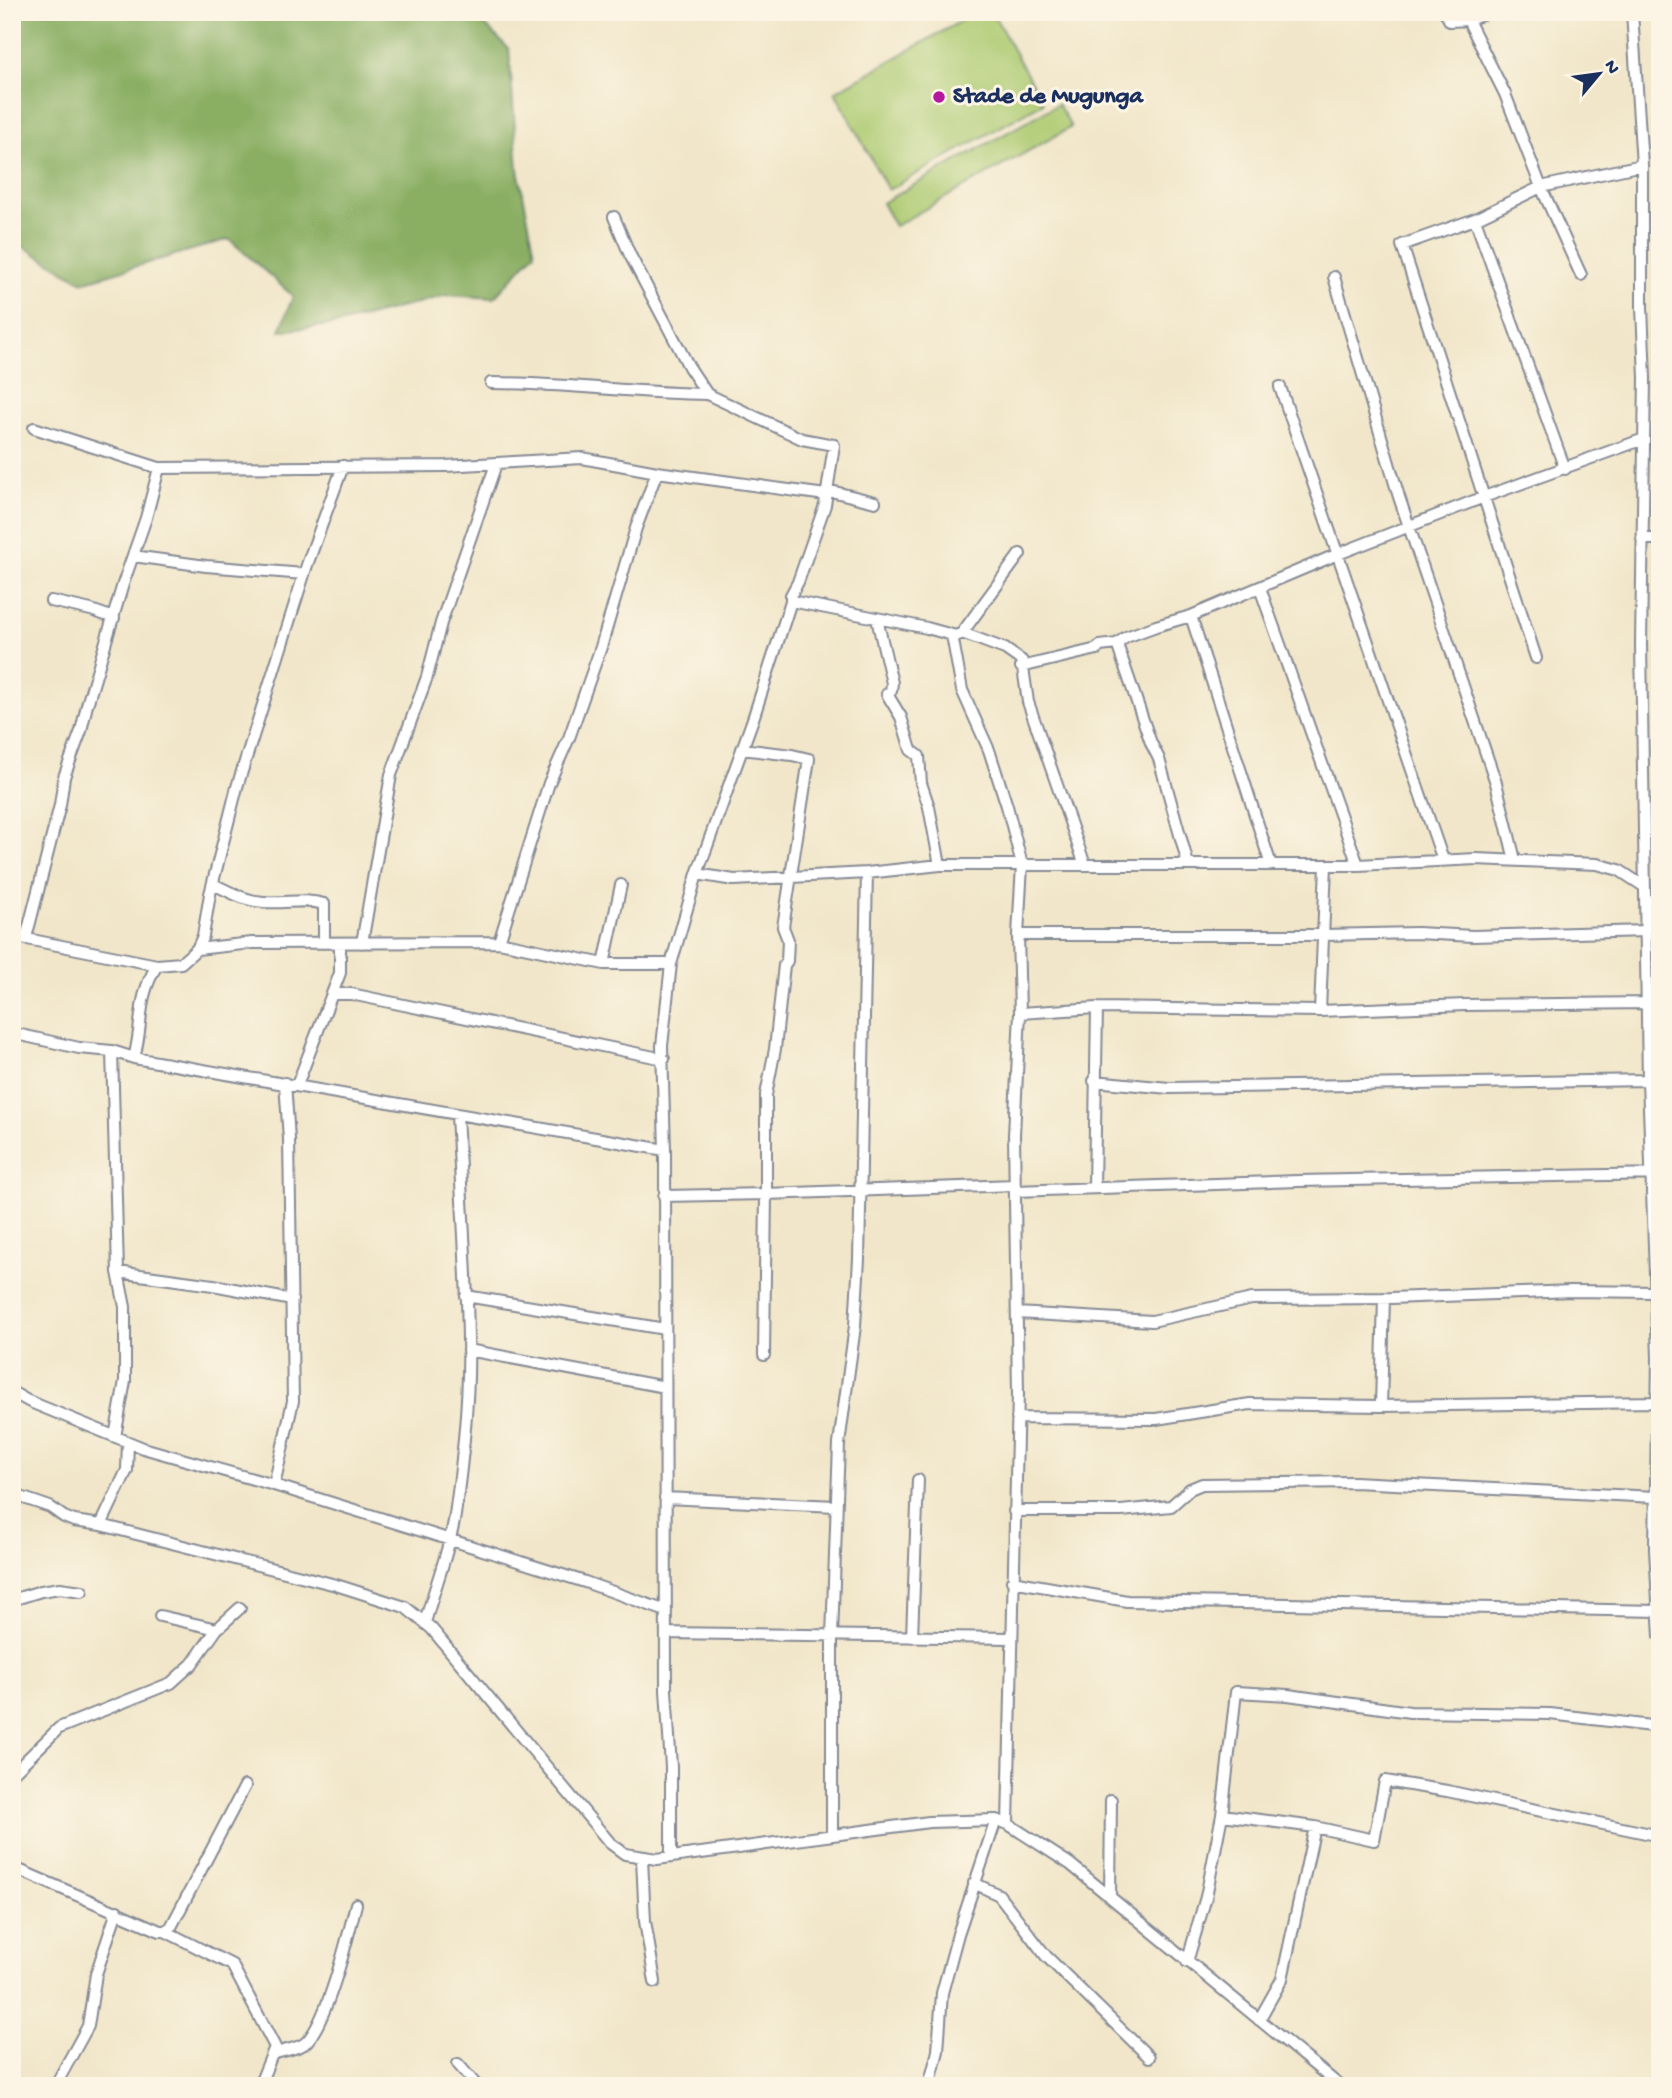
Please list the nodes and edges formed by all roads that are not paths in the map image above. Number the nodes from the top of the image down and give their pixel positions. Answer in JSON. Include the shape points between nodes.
{"nodes":[{"id":1,"x":1445,"y":12,"type":"edge"},
{"id":2,"x":1490,"y":12,"type":"edge"},
{"id":3,"x":1632,"y":12,"type":"edge"},
{"id":4,"x":1468,"y":20,"type":"junction"},
{"id":5,"x":1642,"y":164,"type":"junction"},
{"id":6,"x":1541,"y":187,"type":"junction"},
{"id":7,"x":614,"y":216,"type":"dead end"},
{"id":8,"x":1475,"y":219,"type":"junction"},
{"id":9,"x":1580,"y":275,"type":"dead end"},
{"id":10,"x":1334,"y":277,"type":"dead end"},
{"id":11,"x":491,"y":383,"type":"dead end"},
{"id":12,"x":1280,"y":387,"type":"dead end"},
{"id":13,"x":707,"y":394,"type":"junction"},
{"id":14,"x":34,"y":428,"type":"dead end"},
{"id":15,"x":1644,"y":439,"type":"junction"},
{"id":16,"x":496,"y":464,"type":"junction"},
{"id":17,"x":343,"y":466,"type":"junction"},
{"id":18,"x":159,"y":468,"type":"junction"},
{"id":19,"x":1565,"y":469,"type":"junction"},
{"id":20,"x":657,"y":472,"type":"junction"},
{"id":21,"x":827,"y":493,"type":"junction"},
{"id":22,"x":1484,"y":497,"type":"junction"},
{"id":23,"x":874,"y":502,"type":"dead end"},
{"id":24,"x":1409,"y":527,"type":"junction"},
{"id":25,"x":1660,"y":539,"type":"edge"},
{"id":26,"x":1642,"y":540,"type":"junction"},
{"id":27,"x":1020,"y":554,"type":"dead end"},
{"id":28,"x":1338,"y":554,"type":"junction"},
{"id":29,"x":133,"y":556,"type":"junction"},
{"id":30,"x":304,"y":574,"type":"junction"},
{"id":31,"x":1261,"y":588,"type":"junction"},
{"id":32,"x":51,"y":601,"type":"dead end"},
{"id":33,"x":791,"y":601,"type":"junction"},
{"id":34,"x":1191,"y":616,"type":"junction"},
{"id":35,"x":114,"y":618,"type":"junction"},
{"id":36,"x":877,"y":619,"type":"junction"},
{"id":37,"x":957,"y":634,"type":"junction"},
{"id":38,"x":1117,"y":644,"type":"junction"},
{"id":39,"x":1536,"y":658,"type":"dead end"},
{"id":40,"x":1021,"y":667,"type":"junction"},
{"id":41,"x":742,"y":750,"type":"junction"},
{"id":42,"x":1443,"y":860,"type":"junction"},
{"id":43,"x":1515,"y":860,"type":"junction"},
{"id":44,"x":1188,"y":864,"type":"junction"},
{"id":45,"x":940,"y":865,"type":"junction"},
{"id":46,"x":1022,"y":865,"type":"junction"},
{"id":47,"x":1085,"y":865,"type":"junction"},
{"id":48,"x":1271,"y":865,"type":"junction"},
{"id":49,"x":1326,"y":865,"type":"junction"},
{"id":50,"x":1358,"y":865,"type":"junction"},
{"id":51,"x":867,"y":873,"type":"junction"},
{"id":52,"x":697,"y":874,"type":"junction"},
{"id":53,"x":790,"y":876,"type":"junction"},
{"id":54,"x":213,"y":884,"type":"junction"},
{"id":55,"x":621,"y":885,"type":"dead end"},
{"id":56,"x":1645,"y":887,"type":"junction"},
{"id":57,"x":1645,"y":902,"type":"junction"},
{"id":58,"x":1660,"y":902,"type":"edge"},
{"id":59,"x":1646,"y":931,"type":"junction"},
{"id":60,"x":1018,"y":934,"type":"junction"},
{"id":61,"x":1323,"y":935,"type":"junction"},
{"id":62,"x":18,"y":937,"type":"edge"},
{"id":63,"x":499,"y":942,"type":"junction"},
{"id":64,"x":324,"y":943,"type":"junction"},
{"id":65,"x":340,"y":943,"type":"junction"},
{"id":66,"x":362,"y":943,"type":"junction"},
{"id":67,"x":197,"y":949,"type":"junction"},
{"id":68,"x":12,"y":950,"type":"edge"},
{"id":69,"x":604,"y":964,"type":"junction"},
{"id":70,"x":671,"y":964,"type":"junction"},
{"id":71,"x":157,"y":965,"type":"junction"},
{"id":72,"x":332,"y":994,"type":"junction"},
{"id":73,"x":1647,"y":1003,"type":"junction"},
{"id":74,"x":1097,"y":1008,"type":"junction"},
{"id":75,"x":1320,"y":1011,"type":"junction"},
{"id":76,"x":1020,"y":1013,"type":"junction"},
{"id":77,"x":12,"y":1033,"type":"edge"},
{"id":78,"x":112,"y":1051,"type":"junction"},
{"id":79,"x":134,"y":1058,"type":"junction"},
{"id":80,"x":664,"y":1059,"type":"junction"},
{"id":81,"x":1648,"y":1080,"type":"junction"},
{"id":82,"x":1094,"y":1081,"type":"junction"},
{"id":83,"x":285,"y":1083,"type":"junction"},
{"id":84,"x":297,"y":1085,"type":"junction"},
{"id":85,"x":457,"y":1115,"type":"junction"},
{"id":86,"x":665,"y":1150,"type":"junction"},
{"id":87,"x":1656,"y":1174,"type":"edge"},
{"id":88,"x":1015,"y":1188,"type":"junction"},
{"id":89,"x":1094,"y":1188,"type":"junction"},
{"id":90,"x":861,"y":1191,"type":"junction"},
{"id":91,"x":766,"y":1194,"type":"junction"},
{"id":92,"x":664,"y":1196,"type":"junction"},
{"id":93,"x":118,"y":1272,"type":"junction"},
{"id":94,"x":1656,"y":1292,"type":"junction"},
{"id":95,"x":466,"y":1296,"type":"junction"},
{"id":96,"x":1384,"y":1298,"type":"junction"},
{"id":97,"x":292,"y":1300,"type":"junction"},
{"id":98,"x":1017,"y":1313,"type":"junction"},
{"id":99,"x":665,"y":1329,"type":"junction"},
{"id":100,"x":1659,"y":1344,"type":"edge"},
{"id":101,"x":468,"y":1350,"type":"junction"},
{"id":102,"x":764,"y":1355,"type":"dead end"},
{"id":103,"x":665,"y":1387,"type":"junction"},
{"id":104,"x":12,"y":1392,"type":"edge"},
{"id":105,"x":1657,"y":1402,"type":"junction"},
{"id":106,"x":1381,"y":1406,"type":"junction"},
{"id":107,"x":1017,"y":1418,"type":"junction"},
{"id":108,"x":115,"y":1437,"type":"junction"},
{"id":109,"x":1658,"y":1438,"type":"edge"},
{"id":110,"x":128,"y":1442,"type":"junction"},
{"id":111,"x":918,"y":1480,"type":"dead end"},
{"id":112,"x":274,"y":1485,"type":"junction"},
{"id":113,"x":12,"y":1494,"type":"edge"},
{"id":114,"x":1655,"y":1497,"type":"junction"},
{"id":115,"x":666,"y":1498,"type":"junction"},
{"id":116,"x":836,"y":1506,"type":"junction"},
{"id":117,"x":1014,"y":1511,"type":"junction"},
{"id":118,"x":102,"y":1525,"type":"junction"},
{"id":119,"x":450,"y":1539,"type":"junction"},
{"id":120,"x":1012,"y":1581,"type":"junction"},
{"id":121,"x":82,"y":1591,"type":"dead end"},
{"id":122,"x":12,"y":1600,"type":"edge"},
{"id":123,"x":240,"y":1608,"type":"dead end"},
{"id":124,"x":666,"y":1611,"type":"junction"},
{"id":125,"x":1659,"y":1611,"type":"edge"},
{"id":126,"x":160,"y":1616,"type":"dead end"},
{"id":127,"x":425,"y":1623,"type":"junction"},
{"id":128,"x":217,"y":1629,"type":"junction"},
{"id":129,"x":666,"y":1633,"type":"junction"},
{"id":130,"x":1660,"y":1636,"type":"edge"},
{"id":131,"x":832,"y":1637,"type":"junction"},
{"id":132,"x":912,"y":1637,"type":"junction"},
{"id":133,"x":1011,"y":1638,"type":"junction"},
{"id":134,"x":1660,"y":1727,"type":"edge"},
{"id":135,"x":12,"y":1774,"type":"edge"},
{"id":136,"x":245,"y":1786,"type":"dead end"},
{"id":137,"x":1111,"y":1800,"type":"dead end"},
{"id":138,"x":1222,"y":1815,"type":"junction"},
{"id":139,"x":996,"y":1820,"type":"junction"},
{"id":140,"x":1008,"y":1824,"type":"junction"},
{"id":141,"x":1315,"y":1827,"type":"junction"},
{"id":142,"x":832,"y":1835,"type":"junction"},
{"id":143,"x":1660,"y":1836,"type":"edge"},
{"id":144,"x":671,"y":1857,"type":"junction"},
{"id":145,"x":642,"y":1858,"type":"junction"},
{"id":146,"x":12,"y":1867,"type":"edge"},
{"id":147,"x":974,"y":1883,"type":"junction"},
{"id":148,"x":1110,"y":1898,"type":"junction"},
{"id":149,"x":356,"y":1905,"type":"dead end"},
{"id":150,"x":117,"y":1911,"type":"junction"},
{"id":151,"x":165,"y":1931,"type":"junction"},
{"id":152,"x":1187,"y":1962,"type":"junction"},
{"id":153,"x":655,"y":1982,"type":"dead end"},
{"id":154,"x":1259,"y":2020,"type":"junction"},
{"id":155,"x":272,"y":2054,"type":"junction"},
{"id":156,"x":1149,"y":2057,"type":"dead end"},
{"id":157,"x":458,"y":2064,"type":"dead end"},
{"id":158,"x":55,"y":2086,"type":"edge"},
{"id":159,"x":259,"y":2086,"type":"edge"},
{"id":160,"x":477,"y":2086,"type":"edge"},
{"id":161,"x":929,"y":2086,"type":"edge"},
{"id":162,"x":1340,"y":2086,"type":"edge"}],
"edges":[{"from":1,"to":4,"type":"street","via":[[1450,21]]},
{"from":2,"to":4,"type":"street"},
{"from":3,"to":5,"type":"street"},
{"from":4,"to":6,"type":"street","via":[[1505,94]]},
{"from":5,"to":6,"type":"street"},
{"from":5,"to":15,"type":"street"},
{"from":6,"to":8,"type":"street"},
{"from":6,"to":9,"type":"street"},
{"from":7,"to":13,"type":"street","via":[[630,255]]},
{"from":8,"to":19,"type":"street"},
{"from":8,"to":22,"type":"street","via":[[1402,245]]},
{"from":10,"to":24,"type":"street"},
{"from":11,"to":13,"type":"street"},
{"from":12,"to":28,"type":"street"},
{"from":13,"to":21,"type":"street","via":[[802,439],[834,445]]},
{"from":14,"to":18,"type":"street"},
{"from":15,"to":19,"type":"street"},
{"from":15,"to":26,"type":"street"},
{"from":16,"to":17,"type":"street"},
{"from":16,"to":20,"type":"street","via":[[582,458]]},
{"from":16,"to":66,"type":"street","via":[[391,775]]},
{"from":17,"to":18,"type":"street"},
{"from":17,"to":30,"type":"street"},
{"from":18,"to":29,"type":"street"},
{"from":19,"to":22,"type":"street"},
{"from":20,"to":21,"type":"street"},
{"from":20,"to":63,"type":"street","via":[[601,647],[548,783]]},
{"from":21,"to":23,"type":"street"},
{"from":21,"to":33,"type":"street"},
{"from":22,"to":24,"type":"street"},
{"from":22,"to":39,"type":"street"},
{"from":24,"to":28,"type":"street"},
{"from":24,"to":43,"type":"street","via":[[1496,783]]},
{"from":25,"to":26,"type":"street"},
{"from":26,"to":56,"type":"street"},
{"from":27,"to":37,"type":"street"},
{"from":28,"to":31,"type":"street"},
{"from":28,"to":42,"type":"street"},
{"from":29,"to":30,"type":"street"},
{"from":29,"to":35,"type":"street"},
{"from":30,"to":54,"type":"street","via":[[237,787]]},
{"from":31,"to":34,"type":"street"},
{"from":31,"to":50,"type":"street"},
{"from":32,"to":35,"type":"street"},
{"from":33,"to":36,"type":"street"},
{"from":33,"to":41,"type":"street"},
{"from":34,"to":38,"type":"street"},
{"from":34,"to":48,"type":"street"},
{"from":35,"to":62,"type":"street","via":[[64,776],[51,844]]},
{"from":36,"to":37,"type":"street"},
{"from":36,"to":45,"type":"street","via":[[892,683],[887,694],[901,717],[911,750],[919,756]]},
{"from":37,"to":40,"type":"street","via":[[1005,649],[1022,660]]},
{"from":37,"to":46,"type":"street","via":[[962,691],[989,750]]},
{"from":38,"to":40,"type":"street"},
{"from":38,"to":44,"type":"street","via":[[1159,759]]},
{"from":40,"to":47,"type":"street","via":[[1038,733]]},
{"from":41,"to":52,"type":"street"},
{"from":41,"to":53,"type":"street","via":[[809,759]]},
{"from":42,"to":43,"type":"street"},
{"from":42,"to":50,"type":"street"},
{"from":43,"to":56,"type":"street","via":[[1597,864],[1619,870]]},
{"from":44,"to":47,"type":"street"},
{"from":44,"to":48,"type":"street"},
{"from":45,"to":46,"type":"street"},
{"from":45,"to":51,"type":"street"},
{"from":46,"to":47,"type":"street"},
{"from":46,"to":60,"type":"street"},
{"from":48,"to":49,"type":"street"},
{"from":49,"to":50,"type":"street"},
{"from":49,"to":61,"type":"street"},
{"from":51,"to":53,"type":"street"},
{"from":51,"to":90,"type":"street"},
{"from":52,"to":53,"type":"street","via":[[734,880]]},
{"from":52,"to":70,"type":"street"},
{"from":53,"to":91,"type":"street","via":[[783,927],[787,961],[766,1095]]},
{"from":54,"to":64,"type":"street","via":[[244,899],[310,899],[324,904]]},
{"from":54,"to":67,"type":"street"},
{"from":55,"to":69,"type":"street"},
{"from":56,"to":57,"type":"street"},
{"from":57,"to":58,"type":"street"},
{"from":57,"to":59,"type":"street"},
{"from":59,"to":61,"type":"street"},
{"from":59,"to":73,"type":"street"},
{"from":60,"to":61,"type":"street"},
{"from":60,"to":76,"type":"street"},
{"from":61,"to":75,"type":"street"},
{"from":62,"to":68,"type":"street"},
{"from":62,"to":71,"type":"street"},
{"from":63,"to":66,"type":"street"},
{"from":63,"to":69,"type":"street"},
{"from":64,"to":65,"type":"street"},
{"from":64,"to":67,"type":"street"},
{"from":65,"to":66,"type":"street"},
{"from":65,"to":72,"type":"street","via":[[340,973]]},
{"from":67,"to":71,"type":"street","via":[[181,963]]},
{"from":69,"to":70,"type":"street"},
{"from":70,"to":80,"type":"street"},
{"from":71,"to":79,"type":"street","via":[[143,992]]},
{"from":72,"to":80,"type":"street","via":[[351,994]]},
{"from":72,"to":84,"type":"street"},
{"from":73,"to":75,"type":"street"},
{"from":73,"to":81,"type":"street"},
{"from":74,"to":75,"type":"street"},
{"from":74,"to":76,"type":"street"},
{"from":74,"to":82,"type":"street"},
{"from":76,"to":88,"type":"street"},
{"from":77,"to":78,"type":"street"},
{"from":78,"to":79,"type":"street"},
{"from":78,"to":93,"type":"street"},
{"from":79,"to":83,"type":"street"},
{"from":80,"to":86,"type":"street"},
{"from":81,"to":82,"type":"street","via":[[1169,1088]]},
{"from":81,"to":87,"type":"street"},
{"from":82,"to":89,"type":"street"},
{"from":83,"to":84,"type":"street"},
{"from":83,"to":97,"type":"street"},
{"from":84,"to":85,"type":"street"},
{"from":85,"to":86,"type":"street"},
{"from":85,"to":95,"type":"street"},
{"from":86,"to":92,"type":"street"},
{"from":87,"to":89,"type":"street"},
{"from":87,"to":94,"type":"street"},
{"from":88,"to":89,"type":"street"},
{"from":88,"to":90,"type":"street"},
{"from":88,"to":98,"type":"street"},
{"from":90,"to":91,"type":"street"},
{"from":90,"to":116,"type":"street","via":[[855,1326],[839,1444]]},
{"from":91,"to":92,"type":"street"},
{"from":91,"to":102,"type":"street"},
{"from":92,"to":99,"type":"street"},
{"from":93,"to":97,"type":"street"},
{"from":93,"to":108,"type":"street","via":[[125,1307],[125,1381]]},
{"from":94,"to":96,"type":"street"},
{"from":94,"to":100,"type":"street"},
{"from":95,"to":99,"type":"street"},
{"from":95,"to":101,"type":"street"},
{"from":96,"to":98,"type":"street","via":[[1252,1299],[1152,1321]]},
{"from":96,"to":106,"type":"street"},
{"from":97,"to":112,"type":"street","via":[[293,1401]]},
{"from":98,"to":107,"type":"street"},
{"from":99,"to":103,"type":"street"},
{"from":100,"to":105,"type":"street"},
{"from":101,"to":103,"type":"street"},
{"from":101,"to":119,"type":"street","via":[[461,1466]]},
{"from":103,"to":115,"type":"street"},
{"from":104,"to":108,"type":"street"},
{"from":105,"to":106,"type":"street"},
{"from":105,"to":109,"type":"street"},
{"from":106,"to":107,"type":"street","via":[[1250,1404],[1156,1419]]},
{"from":107,"to":117,"type":"street"},
{"from":108,"to":110,"type":"street"},
{"from":109,"to":114,"type":"street"},
{"from":110,"to":112,"type":"street"},
{"from":110,"to":118,"type":"street","via":[[127,1470]]},
{"from":111,"to":132,"type":"street"},
{"from":112,"to":119,"type":"street"},
{"from":113,"to":118,"type":"street","via":[[64,1517]]},
{"from":114,"to":117,"type":"street","via":[[1354,1482],[1202,1484],[1171,1506]]},
{"from":114,"to":125,"type":"street"},
{"from":115,"to":116,"type":"street"},
{"from":115,"to":124,"type":"street"},
{"from":116,"to":131,"type":"street"},
{"from":117,"to":120,"type":"street"},
{"from":118,"to":127,"type":"street","via":[[336,1585],[405,1607]]},
{"from":119,"to":124,"type":"street"},
{"from":119,"to":127,"type":"street"},
{"from":120,"to":125,"type":"street","via":[[1127,1601]]},
{"from":120,"to":133,"type":"street"},
{"from":121,"to":122,"type":"street","via":[[60,1588]]},
{"from":123,"to":128,"type":"street"},
{"from":124,"to":129,"type":"street"},
{"from":125,"to":130,"type":"street"},
{"from":126,"to":128,"type":"street"},
{"from":127,"to":145,"type":"street","via":[[610,1843],[625,1854]]},
{"from":128,"to":135,"type":"street","via":[[192,1664],[171,1683],[59,1728]]},
{"from":129,"to":131,"type":"street"},
{"from":129,"to":144,"type":"street"},
{"from":131,"to":132,"type":"street"},
{"from":131,"to":142,"type":"street"},
{"from":132,"to":133,"type":"street"},
{"from":133,"to":140,"type":"street"},
{"from":134,"to":138,"type":"street","via":[[1550,1714],[1410,1712],[1236,1692]]},
{"from":136,"to":151,"type":"street"},
{"from":137,"to":148,"type":"street"},
{"from":138,"to":141,"type":"street"},
{"from":138,"to":152,"type":"street"},
{"from":139,"to":140,"type":"street"},
{"from":139,"to":142,"type":"street","via":[[929,1822]]},
{"from":139,"to":147,"type":"street"},
{"from":140,"to":148,"type":"street","via":[[1070,1864]]},
{"from":141,"to":143,"type":"street","via":[[1374,1840],[1385,1781]]},
{"from":141,"to":154,"type":"street","via":[[1282,1979]]},
{"from":142,"to":144,"type":"street"},
{"from":144,"to":145,"type":"street"},
{"from":145,"to":153,"type":"street","via":[[645,1921]]},
{"from":146,"to":150,"type":"street"},
{"from":147,"to":156,"type":"street","via":[[999,1895],[1046,1956]]},
{"from":147,"to":161,"type":"street","via":[[942,1993],[938,2051]]},
{"from":148,"to":152,"type":"street"},
{"from":149,"to":155,"type":"street","via":[[319,2022],[304,2043]]},
{"from":150,"to":151,"type":"street"},
{"from":150,"to":158,"type":"street","via":[[96,1974],[88,2026]]},
{"from":151,"to":155,"type":"street","via":[[232,1965],[275,2047]]},
{"from":152,"to":154,"type":"street"},
{"from":154,"to":162,"type":"street"},
{"from":155,"to":159,"type":"street"},
{"from":157,"to":160,"type":"street"}]}
